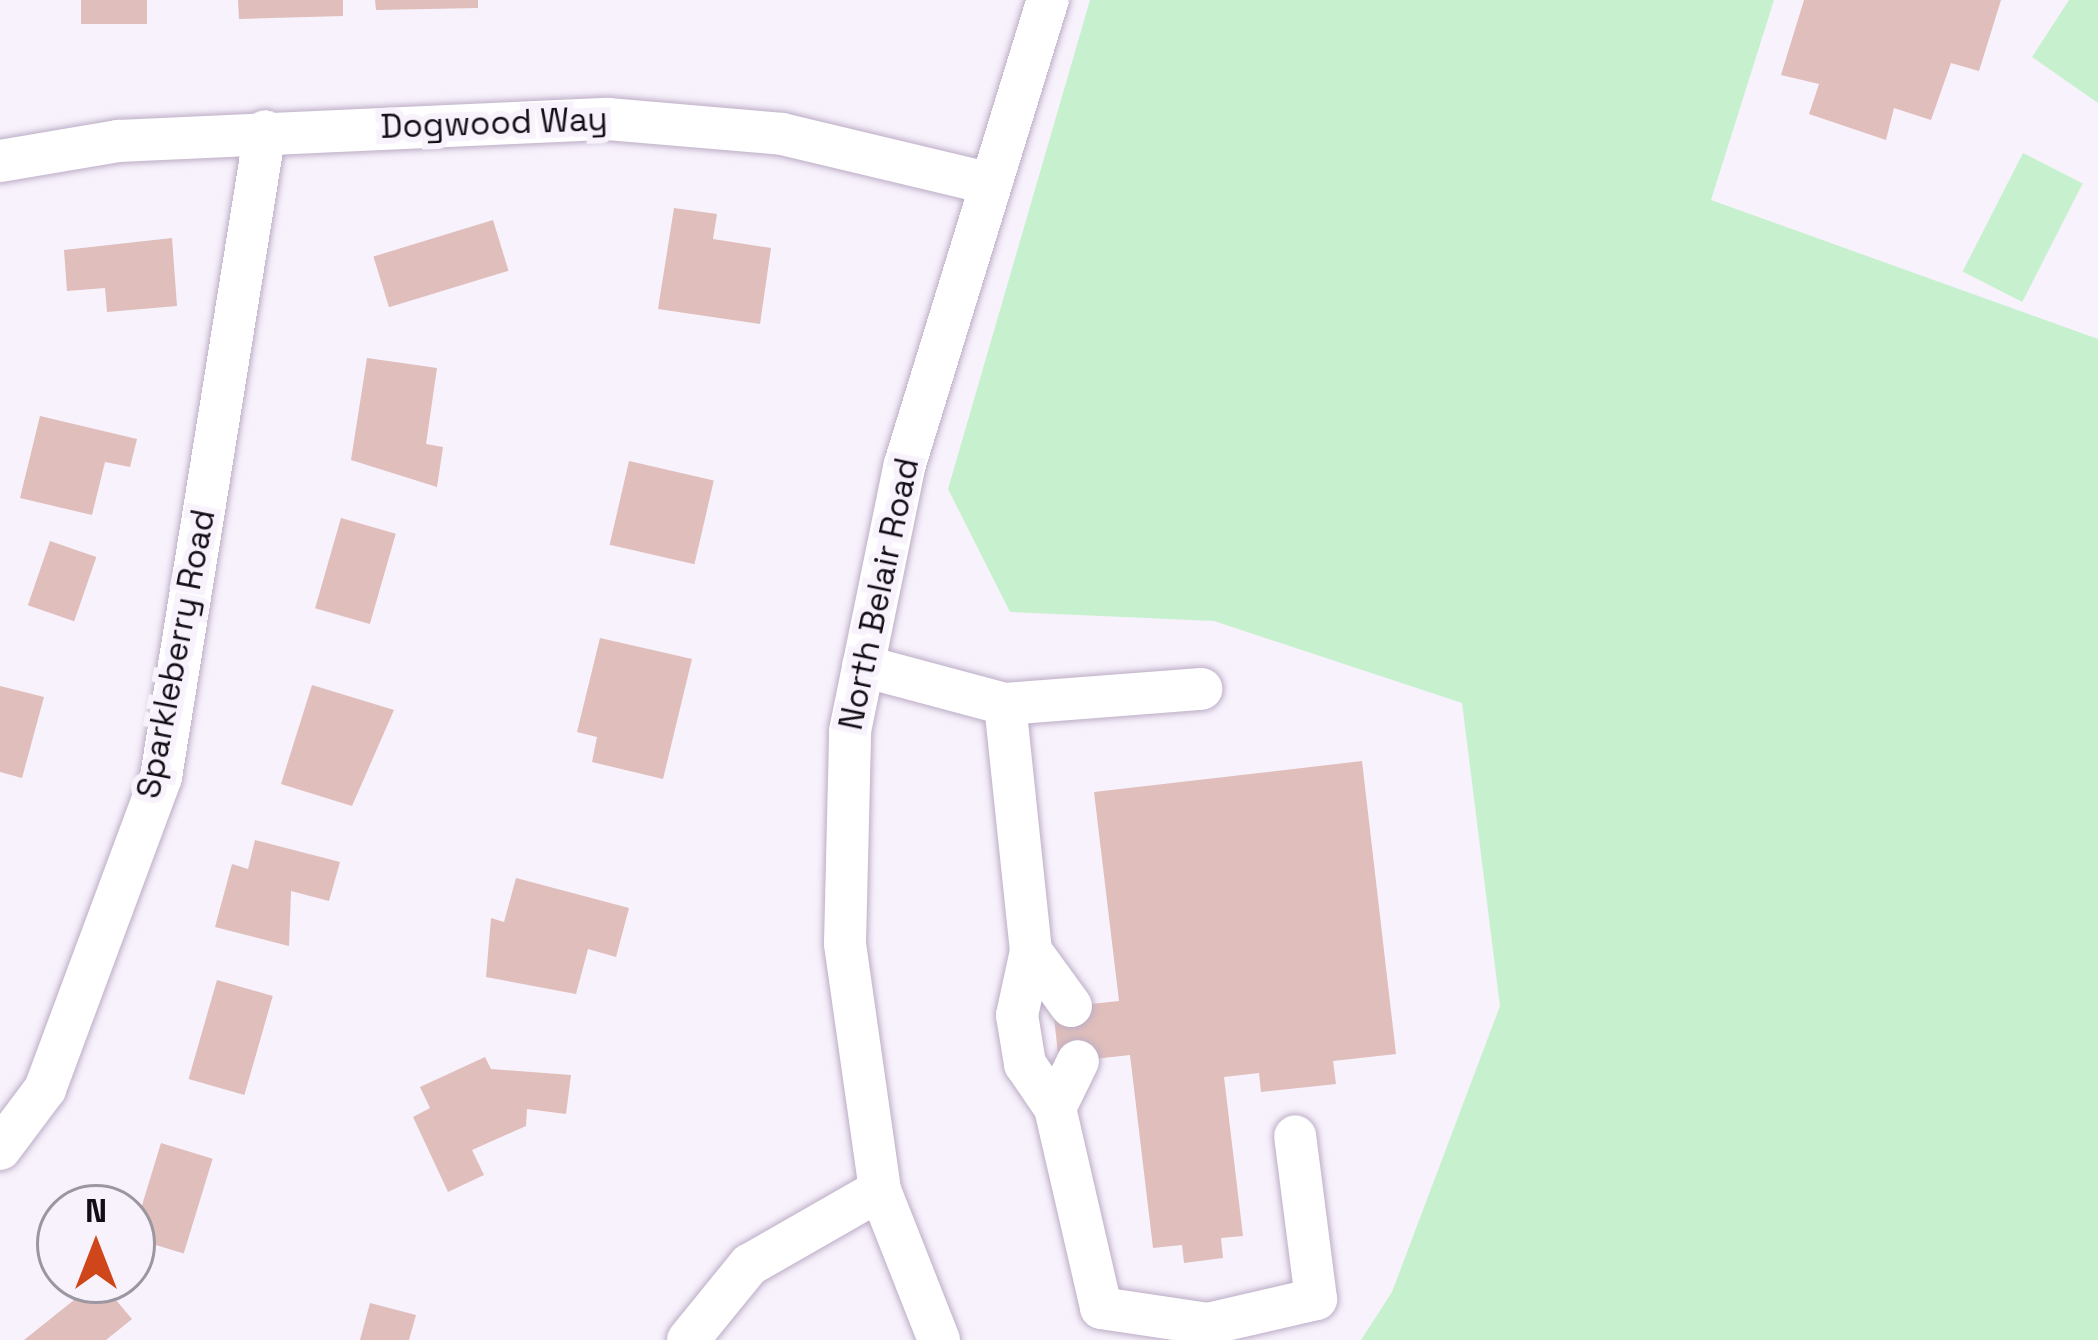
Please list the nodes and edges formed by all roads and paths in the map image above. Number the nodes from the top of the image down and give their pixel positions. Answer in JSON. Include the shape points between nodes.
{"nodes":[{"id":1,"x":1048,"y":0,"type":"edge"},
{"id":2,"x":265,"y":130,"type":"junction"},
{"id":3,"x":0,"y":161,"type":"edge"},
{"id":4,"x":984,"y":182,"type":"junction"},
{"id":5,"x":863,"y":666,"type":"junction"},
{"id":6,"x":1201,"y":689,"type":"dead end"},
{"id":7,"x":1005,"y":704,"type":"junction"},
{"id":8,"x":1031,"y":951,"type":"junction"},
{"id":9,"x":1072,"y":1006,"type":"dead end"},
{"id":10,"x":1078,"y":1061,"type":"dead end"},
{"id":11,"x":1055,"y":1108,"type":"junction"},
{"id":12,"x":1295,"y":1136,"type":"dead end"},
{"id":13,"x":0,"y":1149,"type":"edge"},
{"id":14,"x":880,"y":1190,"type":"junction"},
{"id":15,"x":1316,"y":1299,"type":"junction"},
{"id":16,"x":688,"y":1340,"type":"edge"},
{"id":17,"x":939,"y":1340,"type":"edge"},
{"id":18,"x":1304,"y":1340,"type":"edge"}],
"edges":[{"from":1,"to":4,"type":"street","name":"North Belair Road"},
{"from":2,"to":3,"type":"street","name":"Dogwood Way"},
{"from":2,"to":4,"type":"street","name":"Dogwood Way","via":[[608,119],[782,134]]},
{"from":2,"to":13,"type":"street","name":"Sparkleberry Road","via":[[161,777],[45,1089]]},
{"from":4,"to":5,"type":"street","name":"North Belair Road"},
{"from":5,"to":7,"type":"street"},
{"from":5,"to":14,"type":"street","name":"North Belair Road","via":[[850,731],[844,943]]},
{"from":6,"to":7,"type":"street"},
{"from":7,"to":8,"type":"street"},
{"from":8,"to":9,"type":"street"},
{"from":8,"to":11,"type":"street","via":[[1020,1031],[1025,1064]]},
{"from":10,"to":11,"type":"street"},
{"from":11,"to":15,"type":"street","via":[[1101,1308],[1208,1324]]},
{"from":12,"to":15,"type":"street"},
{"from":14,"to":16,"type":"street","via":[[749,1265]]},
{"from":14,"to":17,"type":"street","name":"North Belair Road"},
{"from":15,"to":18,"type":"street"}]}
